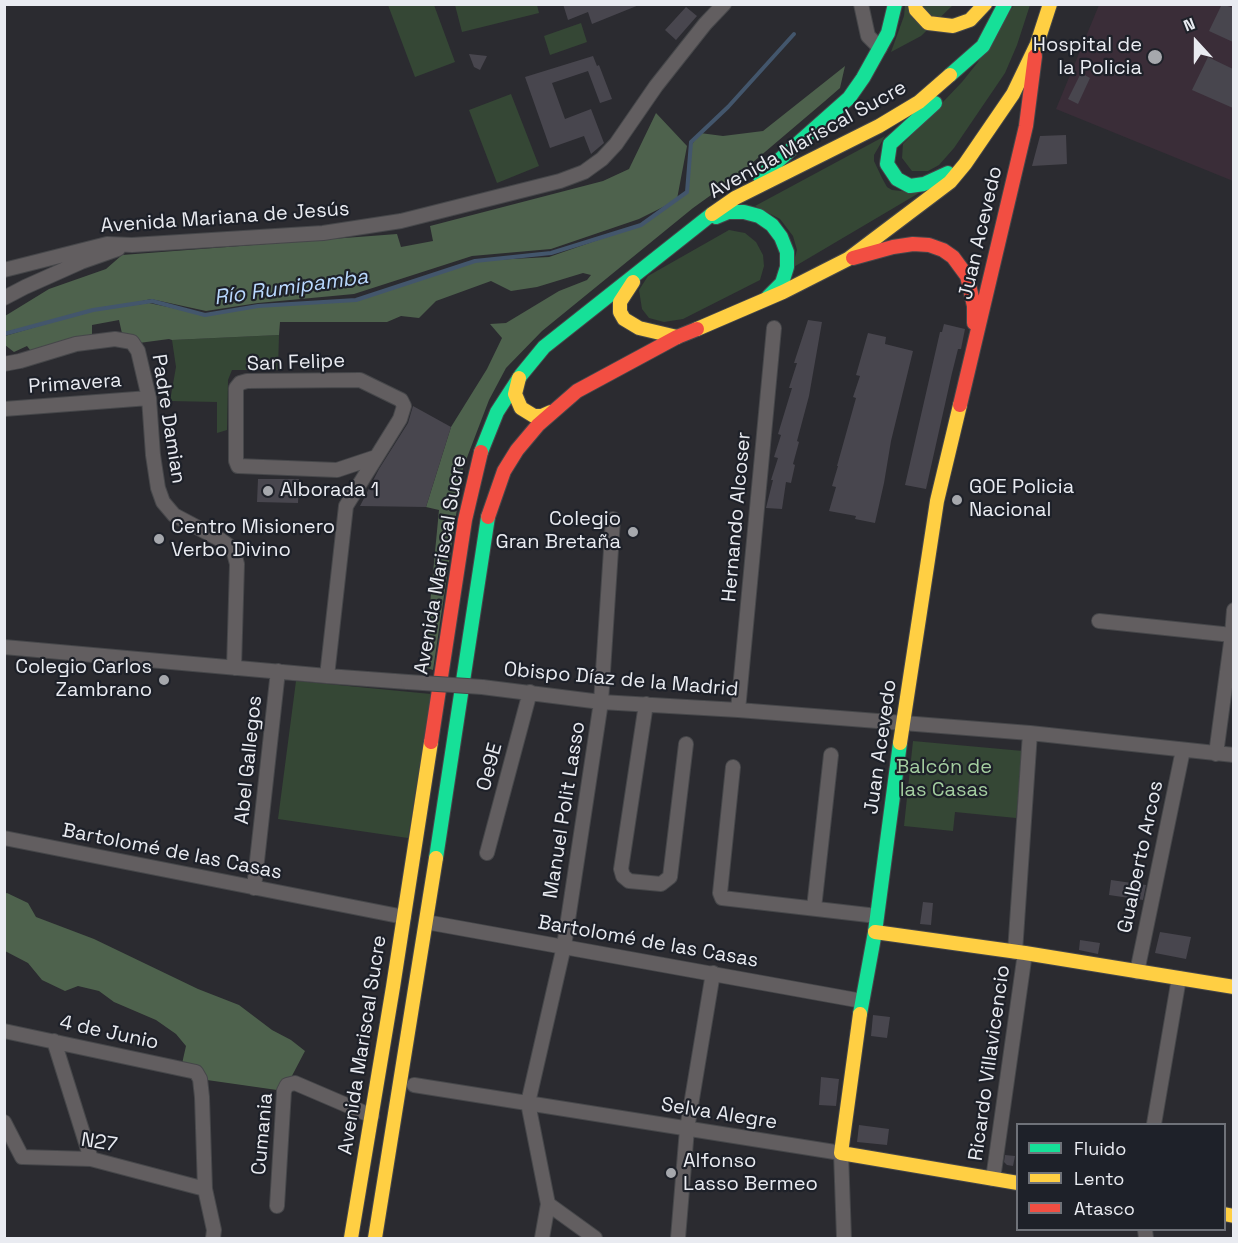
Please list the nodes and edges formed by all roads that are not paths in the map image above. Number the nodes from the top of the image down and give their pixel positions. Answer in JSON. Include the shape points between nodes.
{"nodes":[{"id":1,"x":724,"y":4,"type":"edge"},
{"id":2,"x":861,"y":4,"type":"edge"},
{"id":3,"x":895,"y":4,"type":"edge"},
{"id":4,"x":915,"y":4,"type":"edge"},
{"id":5,"x":985,"y":4,"type":"edge"},
{"id":6,"x":1005,"y":4,"type":"edge"},
{"id":7,"x":1051,"y":6,"type":"edge"},
{"id":8,"x":1037,"y":44,"type":"junction"},
{"id":9,"x":983,"y":46,"type":"junction"},
{"id":10,"x":880,"y":48,"type":"junction"},
{"id":11,"x":1026,"y":126,"type":"joint"},
{"id":12,"x":965,"y":164,"type":"junction"},
{"id":13,"x":735,"y":198,"type":"junction"},
{"id":14,"x":700,"y":223,"type":"junction"},
{"id":15,"x":132,"y":245,"type":"junction"},
{"id":16,"x":848,"y":259,"type":"junction"},
{"id":17,"x":4,"y":270,"type":"edge"},
{"id":18,"x":640,"y":271,"type":"junction"},
{"id":19,"x":4,"y":298,"type":"edge"},
{"id":20,"x":757,"y":303,"type":"junction"},
{"id":21,"x":774,"y":328,"type":"dead end"},
{"id":22,"x":677,"y":337,"type":"junction"},
{"id":23,"x":975,"y":349,"type":"junction"},
{"id":24,"x":4,"y":364,"type":"edge"},
{"id":25,"x":521,"y":375,"type":"junction"},
{"id":26,"x":149,"y":398,"type":"junction"},
{"id":27,"x":4,"y":409,"type":"edge"},
{"id":28,"x":551,"y":412,"type":"junction"},
{"id":29,"x":376,"y":457,"type":"junction"},
{"id":30,"x":613,"y":519,"type":"dead end"},
{"id":31,"x":1233,"y":610,"type":"edge"},
{"id":32,"x":1100,"y":621,"type":"dead end"},
{"id":33,"x":1232,"y":635,"type":"edge"},
{"id":34,"x":4,"y":647,"type":"edge"},
{"id":35,"x":234,"y":668,"type":"junction"},
{"id":36,"x":278,"y":671,"type":"junction"},
{"id":37,"x":327,"y":676,"type":"junction"},
{"id":38,"x":530,"y":692,"type":"junction"},
{"id":39,"x":601,"y":702,"type":"junction"},
{"id":40,"x":646,"y":704,"type":"junction"},
{"id":41,"x":738,"y":710,"type":"junction"},
{"id":42,"x":903,"y":722,"type":"junction"},
{"id":43,"x":1030,"y":733,"type":"junction"},
{"id":44,"x":686,"y":744,"type":"dead end"},
{"id":45,"x":1183,"y":750,"type":"junction"},
{"id":46,"x":1216,"y":753,"type":"junction"},
{"id":47,"x":831,"y":755,"type":"dead end"},
{"id":48,"x":1233,"y":755,"type":"edge"},
{"id":49,"x":733,"y":767,"type":"dead end"},
{"id":50,"x":4,"y":838,"type":"edge"},
{"id":51,"x":488,"y":853,"type":"dead end"},
{"id":52,"x":254,"y":888,"type":"junction"},
{"id":53,"x":814,"y":908,"type":"junction"},
{"id":54,"x":877,"y":916,"type":"junction"},
{"id":55,"x":404,"y":917,"type":"junction"},
{"id":56,"x":426,"y":922,"type":"junction"},
{"id":57,"x":874,"y":932,"type":"junction"},
{"id":58,"x":564,"y":946,"type":"junction"},
{"id":59,"x":1020,"y":952,"type":"junction"},
{"id":60,"x":1137,"y":972,"type":"junction"},
{"id":61,"x":713,"y":974,"type":"junction"},
{"id":62,"x":1179,"y":978,"type":"junction"},
{"id":63,"x":1233,"y":987,"type":"edge"},
{"id":64,"x":862,"y":1000,"type":"junction"},
{"id":65,"x":4,"y":1031,"type":"edge"},
{"id":66,"x":54,"y":1041,"type":"junction"},
{"id":67,"x":414,"y":1085,"type":"dead end"},
{"id":68,"x":528,"y":1103,"type":"junction"},
{"id":69,"x":372,"y":1116,"type":"junction"},
{"id":70,"x":4,"y":1122,"type":"edge"},
{"id":71,"x":1154,"y":1123,"type":"edge"},
{"id":72,"x":687,"y":1129,"type":"junction"},
{"id":73,"x":841,"y":1153,"type":"junction"},
{"id":74,"x":91,"y":1159,"type":"junction"},
{"id":75,"x":993,"y":1179,"type":"junction"},
{"id":76,"x":1016,"y":1183,"type":"edge"},
{"id":77,"x":206,"y":1189,"type":"junction"},
{"id":78,"x":548,"y":1204,"type":"junction"},
{"id":79,"x":277,"y":1206,"type":"dead end"},
{"id":80,"x":213,"y":1239,"type":"edge"},
{"id":81,"x":351,"y":1239,"type":"edge"},
{"id":82,"x":375,"y":1239,"type":"edge"},
{"id":83,"x":542,"y":1239,"type":"edge"},
{"id":84,"x":595,"y":1239,"type":"edge"},
{"id":85,"x":678,"y":1239,"type":"edge"},
{"id":86,"x":844,"y":1239,"type":"edge"}],
"edges":[{"from":1,"to":15,"type":"street","name":"Avenida Mariana de Jesús","via":[[656,86],[616,144],[584,172],[401,221],[323,233]]},
{"from":2,"to":10,"type":"street","via":[[868,36]]},
{"from":3,"to":10,"type":"main road","via":[[890,29]]},
{"from":4,"to":5,"type":"main road","via":[[928,23],[953,26],[970,20]]},
{"from":6,"to":9,"type":"main road","name":"Avenida Mariscal Sucre"},
{"from":7,"to":8,"type":"main road","name":"Avenida Mariscal Sucre"},
{"from":8,"to":11,"type":"main road","name":"Avenida Mariscal Sucre"},
{"from":8,"to":12,"type":"main road","name":"Avenida Mariscal Sucre","via":[[1013,94]]},
{"from":9,"to":12,"type":"main road","via":[[950,88],[890,144],[886,155],[892,173],[910,186],[924,184]]},
{"from":9,"to":13,"type":"main road","name":"Avenida Mariscal Sucre","via":[[919,102],[861,136]]},
{"from":10,"to":13,"type":"main road","via":[[849,98]]},
{"from":11,"to":23,"type":"main road","name":"Juan Acevedo"},
{"from":12,"to":16,"type":"main road","name":"Avenida Mariscal Sucre","via":[[950,182]]},
{"from":13,"to":14,"type":"main road","name":"Avenida Mariscal Sucre"},
{"from":14,"to":18,"type":"main road","name":"Avenida Mariscal Sucre"},
{"from":14,"to":20,"type":"main road","via":[[728,212],[744,212],[759,216],[781,237],[787,252],[782,283]]},
{"from":15,"to":17,"type":"street","name":"Avenida Mariana de Jesús","via":[[107,244]]},
{"from":15,"to":19,"type":"street","via":[[81,262]]},
{"from":16,"to":20,"type":"main road","name":"Avenida Mariscal Sucre"},
{"from":16,"to":23,"type":"main road","name":"Juan Acevedo","via":[[913,244],[930,245],[953,257],[968,276],[972,292]]},
{"from":18,"to":22,"type":"main road","via":[[620,302],[620,312],[639,328]]},
{"from":18,"to":25,"type":"main road","name":"Avenida Mariscal Sucre","via":[[544,347]]},
{"from":20,"to":22,"type":"main road","name":"Avenida Mariscal Sucre"},
{"from":21,"to":41,"type":"street","name":"Hernando Alcoser"},
{"from":22,"to":28,"type":"main road","name":"Avenida Mariscal Sucre","via":[[577,391]]},
{"from":23,"to":42,"type":"main road","name":"Juan Acevedo","via":[[937,501]]},
{"from":24,"to":26,"type":"street","name":"Padre Damian","via":[[76,344],[116,339],[132,342],[138,351]]},
{"from":25,"to":28,"type":"main road","via":[[515,394],[521,408],[534,416]]},
{"from":25,"to":55,"type":"main road","name":"Avenida Mariscal Sucre","via":[[497,412],[483,445],[465,520]]},
{"from":26,"to":27,"type":"street","name":"Primavera"},
{"from":26,"to":35,"type":"street","name":"Padre Damian","via":[[153,455],[163,502],[174,515],[233,549],[237,564]]},
{"from":28,"to":56,"type":"main road","name":"Avenida Mariscal Sucre","via":[[517,450],[488,518]]},
{"from":29,"to":29,"type":"street","name":"San Felipe","via":[[405,410],[401,400],[360,380],[247,381],[236,388],[238,466],[337,470]]},
{"from":29,"to":37,"type":"street","name":"San Felipe","via":[[346,506]]},
{"from":30,"to":39,"type":"street","name":"Manuel Polit Lasso"},
{"from":31,"to":33,"type":"street"},
{"from":32,"to":33,"type":"street"},
{"from":33,"to":46,"type":"street"},
{"from":34,"to":35,"type":"street","name":"Obispo Díaz de la Madrid"},
{"from":35,"to":36,"type":"street","name":"Obispo Díaz de la Madrid"},
{"from":36,"to":37,"type":"street","name":"Obispo Díaz de la Madrid"},
{"from":36,"to":52,"type":"street","name":"Abel Gallegos"},
{"from":37,"to":38,"type":"street","name":"Obispo Díaz de la Madrid","bridge":true},
{"from":38,"to":39,"type":"street","name":"Obispo Díaz de la Madrid"},
{"from":38,"to":51,"type":"street","name":"Oe9E"},
{"from":39,"to":40,"type":"street","name":"Obispo Díaz de la Madrid"},
{"from":39,"to":58,"type":"street","name":"Manuel Polit Lasso"},
{"from":40,"to":41,"type":"street","name":"Obispo Díaz de la Madrid"},
{"from":40,"to":44,"type":"street","via":[[621,869],[626,879],[657,884],[670,877]]},
{"from":41,"to":42,"type":"street","name":"Obispo Díaz de la Madrid"},
{"from":42,"to":43,"type":"street","name":"Obispo Díaz de la Madrid"},
{"from":42,"to":54,"type":"main road","name":"Juan Acevedo"},
{"from":43,"to":45,"type":"street","name":"Obispo Díaz de la Madrid"},
{"from":43,"to":59,"type":"street","name":"Ricardo Villavicencio"},
{"from":45,"to":46,"type":"street","name":"Obispo Díaz de la Madrid"},
{"from":45,"to":60,"type":"street","name":"Gualberto Arcos"},
{"from":46,"to":48,"type":"street","name":"Obispo Díaz de la Madrid"},
{"from":47,"to":53,"type":"street"},
{"from":49,"to":53,"type":"street","via":[[720,896]]},
{"from":50,"to":52,"type":"street","name":"Bartolomé de las Casas"},
{"from":52,"to":55,"type":"street","name":"Bartolomé de las Casas"},
{"from":53,"to":54,"type":"street"},
{"from":54,"to":57,"type":"main road","name":"Juan Acevedo"},
{"from":55,"to":69,"type":"main road","name":"Avenida Mariscal Sucre"},
{"from":56,"to":58,"type":"street","name":"Bartolomé de las Casas"},
{"from":56,"to":82,"type":"main road","name":"Avenida Mariscal Sucre"},
{"from":57,"to":59,"type":"main road"},
{"from":57,"to":64,"type":"main road","name":"Juan Acevedo"},
{"from":58,"to":61,"type":"street","name":"Bartolomé de las Casas"},
{"from":58,"to":68,"type":"street","name":"Manuel Polit Lasso"},
{"from":59,"to":60,"type":"main road"},
{"from":59,"to":75,"type":"street","name":"Ricardo Villavicencio"},
{"from":60,"to":62,"type":"main road"},
{"from":61,"to":64,"type":"street","name":"Bartolomé de las Casas"},
{"from":61,"to":72,"type":"street"},
{"from":62,"to":63,"type":"main road"},
{"from":62,"to":71,"type":"street"},
{"from":64,"to":73,"type":"main road","name":"Juan Acevedo"},
{"from":65,"to":66,"type":"street","name":"4 de Junio"},
{"from":66,"to":74,"type":"street"},
{"from":66,"to":77,"type":"street","name":"4 de Junio","via":[[196,1072],[200,1079]]},
{"from":67,"to":68,"type":"street","name":"Selva Alegre"},
{"from":68,"to":72,"type":"street","name":"Selva Alegre"},
{"from":68,"to":78,"type":"street"},
{"from":69,"to":79,"type":"street","name":"Cumania","via":[[296,1083],[286,1085]]},
{"from":69,"to":81,"type":"main road","name":"Avenida Mariscal Sucre"},
{"from":70,"to":74,"type":"street","name":"N27","via":[[22,1157]]},
{"from":72,"to":73,"type":"street","name":"Selva Alegre"},
{"from":72,"to":85,"type":"street"},
{"from":73,"to":75,"type":"main road","name":"Selva Alegre"},
{"from":73,"to":86,"type":"street"},
{"from":74,"to":77,"type":"street","name":"N27"},
{"from":75,"to":76,"type":"main road","name":"Selva Alegre"},
{"from":77,"to":80,"type":"street"},
{"from":78,"to":83,"type":"street"},
{"from":78,"to":84,"type":"street"}]}
